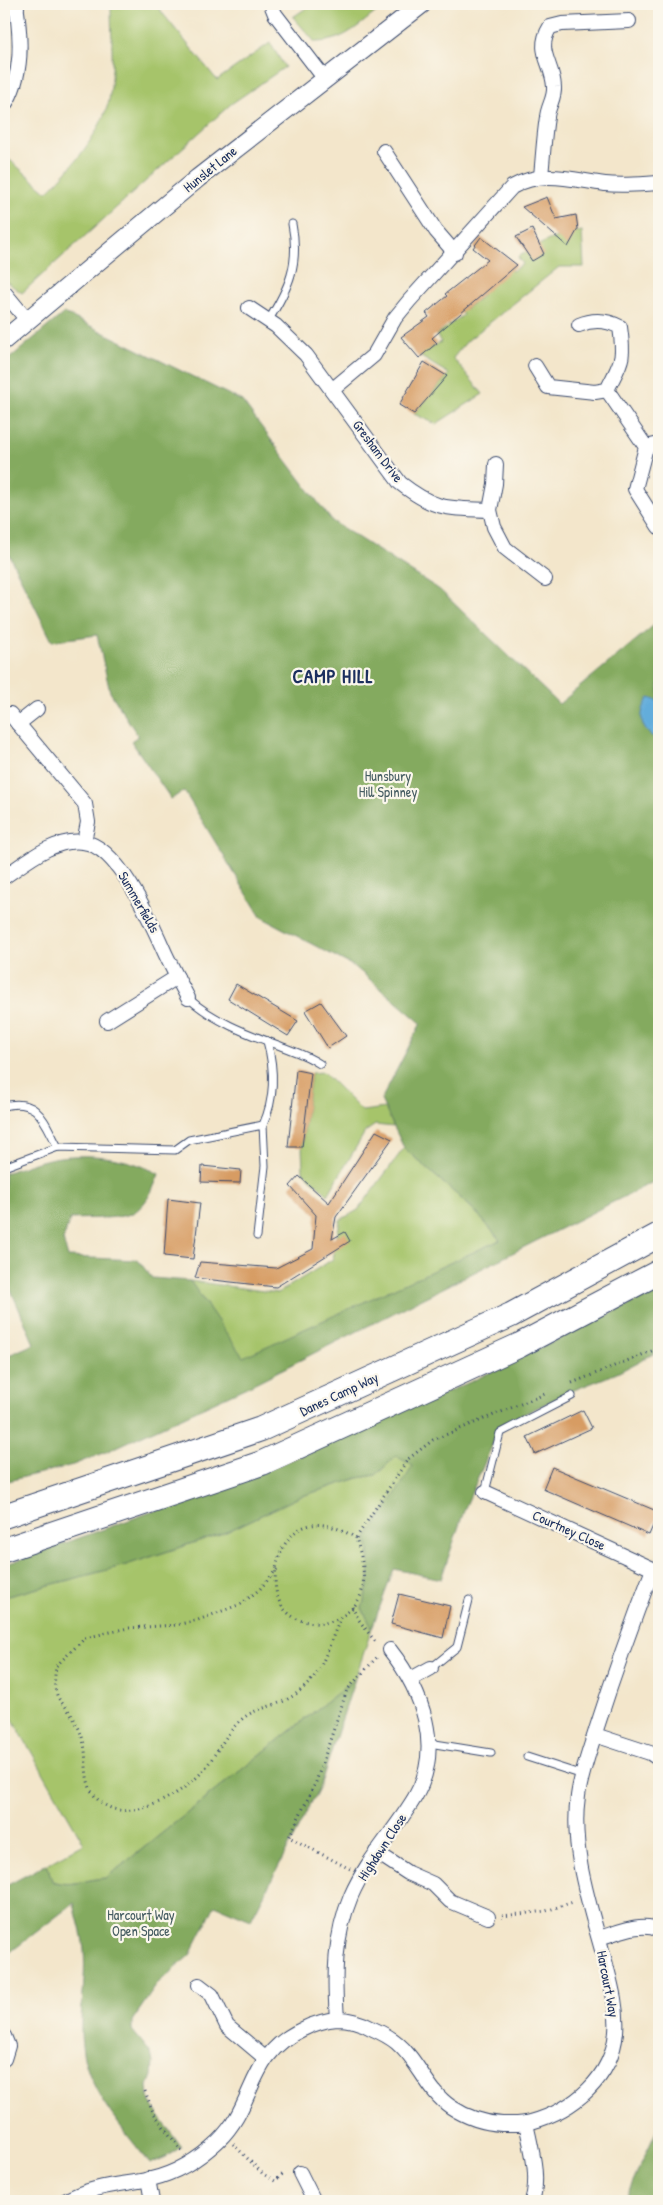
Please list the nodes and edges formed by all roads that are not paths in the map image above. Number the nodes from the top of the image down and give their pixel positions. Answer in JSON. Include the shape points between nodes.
{"nodes":[{"id":1,"x":271,"y":4,"type":"edge"},
{"id":2,"x":422,"y":4,"type":"edge"},
{"id":3,"x":12,"y":6,"type":"edge"},
{"id":4,"x":629,"y":22,"type":"dead end"},
{"id":5,"x":325,"y":79,"type":"junction"},
{"id":6,"x":4,"y":106,"type":"edge"},
{"id":7,"x":384,"y":151,"type":"dead end"},
{"id":8,"x":541,"y":176,"type":"junction"},
{"id":9,"x":659,"y":183,"type":"edge"},
{"id":10,"x":292,"y":224,"type":"dead end"},
{"id":11,"x":455,"y":253,"type":"junction"},
{"id":12,"x":4,"y":292,"type":"edge"},
{"id":13,"x":249,"y":308,"type":"dead end"},
{"id":14,"x":28,"y":320,"type":"junction"},
{"id":15,"x":268,"y":321,"type":"junction"},
{"id":16,"x":579,"y":325,"type":"dead end"},
{"id":17,"x":4,"y":340,"type":"edge"},
{"id":18,"x":535,"y":366,"type":"dead end"},
{"id":19,"x":332,"y":390,"type":"junction"},
{"id":20,"x":607,"y":390,"type":"junction"},
{"id":21,"x":653,"y":446,"type":"edge"},
{"id":22,"x":496,"y":464,"type":"dead end"},
{"id":23,"x":490,"y":510,"type":"junction"},
{"id":24,"x":659,"y":527,"type":"edge"},
{"id":25,"x":545,"y":579,"type":"dead end"},
{"id":26,"x":37,"y":709,"type":"dead end"},
{"id":27,"x":84,"y":842,"type":"junction"},
{"id":28,"x":4,"y":877,"type":"edge"},
{"id":29,"x":177,"y":977,"type":"junction"},
{"id":30,"x":188,"y":998,"type":"joint"},
{"id":31,"x":107,"y":1021,"type":"dead end"},
{"id":32,"x":267,"y":1041,"type":"junction"},
{"id":33,"x":320,"y":1064,"type":"dead end"},
{"id":34,"x":4,"y":1106,"type":"edge"},
{"id":35,"x":263,"y":1125,"type":"junction"},
{"id":36,"x":58,"y":1147,"type":"junction"},
{"id":37,"x":4,"y":1167,"type":"edge"},
{"id":38,"x":659,"y":1235,"type":"edge"},
{"id":39,"x":257,"y":1236,"type":"dead end"},
{"id":40,"x":659,"y":1272,"type":"edge"},
{"id":41,"x":572,"y":1396,"type":"dead end"},
{"id":42,"x":485,"y":1492,"type":"joint"},
{"id":43,"x":4,"y":1516,"type":"edge"},
{"id":44,"x":4,"y":1550,"type":"edge"},
{"id":45,"x":656,"y":1570,"type":"edge"},
{"id":46,"x":469,"y":1600,"type":"dead end"},
{"id":47,"x":390,"y":1650,"type":"dead end"},
{"id":48,"x":431,"y":1668,"type":"joint"},
{"id":49,"x":411,"y":1678,"type":"junction"},
{"id":50,"x":595,"y":1735,"type":"junction"},
{"id":51,"x":429,"y":1743,"type":"junction"},
{"id":52,"x":492,"y":1752,"type":"dead end"},
{"id":53,"x":527,"y":1757,"type":"dead end"},
{"id":54,"x":659,"y":1758,"type":"edge"},
{"id":55,"x":583,"y":1775,"type":"junction"},
{"id":56,"x":376,"y":1852,"type":"junction"},
{"id":57,"x":488,"y":1917,"type":"road end"},
{"id":58,"x":659,"y":1930,"type":"edge"},
{"id":59,"x":599,"y":1938,"type":"junction"},
{"id":60,"x":199,"y":1985,"type":"dead end"},
{"id":61,"x":337,"y":2019,"type":"junction"},
{"id":62,"x":4,"y":2036,"type":"edge"},
{"id":63,"x":265,"y":2058,"type":"junction"},
{"id":64,"x":4,"y":2059,"type":"edge"},
{"id":65,"x":526,"y":2123,"type":"junction"},
{"id":66,"x":300,"y":2172,"type":"road end"},
{"id":67,"x":148,"y":2180,"type":"junction"},
{"id":68,"x":65,"y":2201,"type":"edge"},
{"id":69,"x":152,"y":2201,"type":"edge"},
{"id":70,"x":314,"y":2201,"type":"edge"},
{"id":71,"x":532,"y":2201,"type":"edge"}],
"edges":[{"from":1,"to":5,"type":"street","via":[[275,14]]},
{"from":2,"to":5,"type":"street","name":"Hunslet Lane"},
{"from":3,"to":6,"type":"street","via":[[21,40],[18,66],[10,97]]},
{"from":4,"to":8,"type":"street","via":[[550,27],[544,38],[544,52],[554,86],[554,98],[547,114]]},
{"from":5,"to":14,"type":"street","name":"Hunslet Lane","via":[[212,167]]},
{"from":7,"to":11,"type":"street","via":[[436,231]]},
{"from":8,"to":9,"type":"street","via":[[564,176],[606,184]]},
{"from":8,"to":11,"type":"street","via":[[512,187]]},
{"from":10,"to":15,"type":"lane","via":[[295,239],[292,275],[286,292]]},
{"from":11,"to":19,"type":"street","via":[[409,300],[374,355]]},
{"from":12,"to":14,"type":"street"},
{"from":13,"to":15,"type":"street","name":"Gresham Drive"},
{"from":14,"to":17,"type":"street","name":"Hunslet Lane"},
{"from":15,"to":19,"type":"street","name":"Gresham Drive","via":[[306,355]]},
{"from":16,"to":20,"type":"street","via":[[597,321],[620,327],[622,365]]},
{"from":18,"to":20,"type":"street","via":[[548,387],[595,392]]},
{"from":19,"to":23,"type":"street","name":"Gresham Drive","via":[[400,484],[441,508]]},
{"from":20,"to":21,"type":"street"},
{"from":21,"to":24,"type":"street","via":[[635,489]]},
{"from":22,"to":23,"type":"street"},
{"from":23,"to":25,"type":"street","via":[[494,527],[505,548]]},
{"from":26,"to":27,"type":"street","via":[[14,719],[85,804],[88,822]]},
{"from":27,"to":28,"type":"street","via":[[63,844],[41,853]]},
{"from":27,"to":29,"type":"street","name":"Summerfields","via":[[104,853],[120,868],[156,928]]},
{"from":29,"to":30,"type":"street","name":"Summerfields"},
{"from":29,"to":31,"type":"street"},
{"from":30,"to":32,"type":"lane","via":[[230,1026]]},
{"from":32,"to":33,"type":"lane","via":[[306,1054]]},
{"from":32,"to":35,"type":"lane","via":[[273,1064],[271,1107]]},
{"from":34,"to":36,"type":"lane","via":[[26,1104],[37,1110]]},
{"from":35,"to":36,"type":"lane","via":[[189,1140],[175,1150]]},
{"from":35,"to":39,"type":"lane","via":[[265,1166]]},
{"from":36,"to":37,"type":"lane"},
{"from":38,"to":43,"type":"highway","name":"Danes Camp Way","via":[[511,1315],[262,1429]]},
{"from":40,"to":44,"type":"highway","via":[[520,1344],[262,1463]]},
{"from":41,"to":42,"type":"lane","via":[[500,1433]]},
{"from":42,"to":45,"type":"street","name":"Courtney Close"},
{"from":45,"to":50,"type":"street","name":"Harcourt Way","via":[[613,1675]]},
{"from":46,"to":48,"type":"lane","via":[[458,1647]]},
{"from":47,"to":49,"type":"street","name":"Highdown Close"},
{"from":48,"to":49,"type":"street"},
{"from":49,"to":51,"type":"street","name":"Highdown Close","via":[[420,1700]]},
{"from":50,"to":54,"type":"street"},
{"from":50,"to":55,"type":"street","name":"Harcourt Way"},
{"from":51,"to":52,"type":"lane"},
{"from":51,"to":56,"type":"street","name":"Highdown Close","via":[[424,1780]]},
{"from":53,"to":55,"type":"lane"},
{"from":55,"to":59,"type":"street","name":"Harcourt Way","via":[[576,1818],[580,1865]]},
{"from":56,"to":57,"type":"street","via":[[408,1873],[433,1884],[450,1901]]},
{"from":56,"to":61,"type":"street","name":"Highdown Close","via":[[352,1894],[338,1938],[334,1978]]},
{"from":58,"to":59,"type":"street","via":[[638,1927]]},
{"from":59,"to":65,"type":"street","name":"Harcourt Way","via":[[615,2006],[616,2034],[610,2056],[595,2083],[582,2096],[566,2108]]},
{"from":60,"to":63,"type":"street","via":[[212,1995],[227,2026]]},
{"from":61,"to":63,"type":"street","name":"Harcourt Way","via":[[295,2032]]},
{"from":61,"to":65,"type":"street","name":"Harcourt Way","via":[[367,2026],[398,2044],[432,2089],[450,2106],[490,2123]]},
{"from":62,"to":64,"type":"street","via":[[8,2046]]},
{"from":63,"to":67,"type":"street","name":"Harcourt Way","via":[[224,2134],[190,2163]]},
{"from":65,"to":71,"type":"street","via":[[534,2166],[535,2193]]},
{"from":66,"to":70,"type":"street"},
{"from":67,"to":68,"type":"street","name":"Harcourt Way","via":[[91,2189]]},
{"from":67,"to":69,"type":"street"}]}
